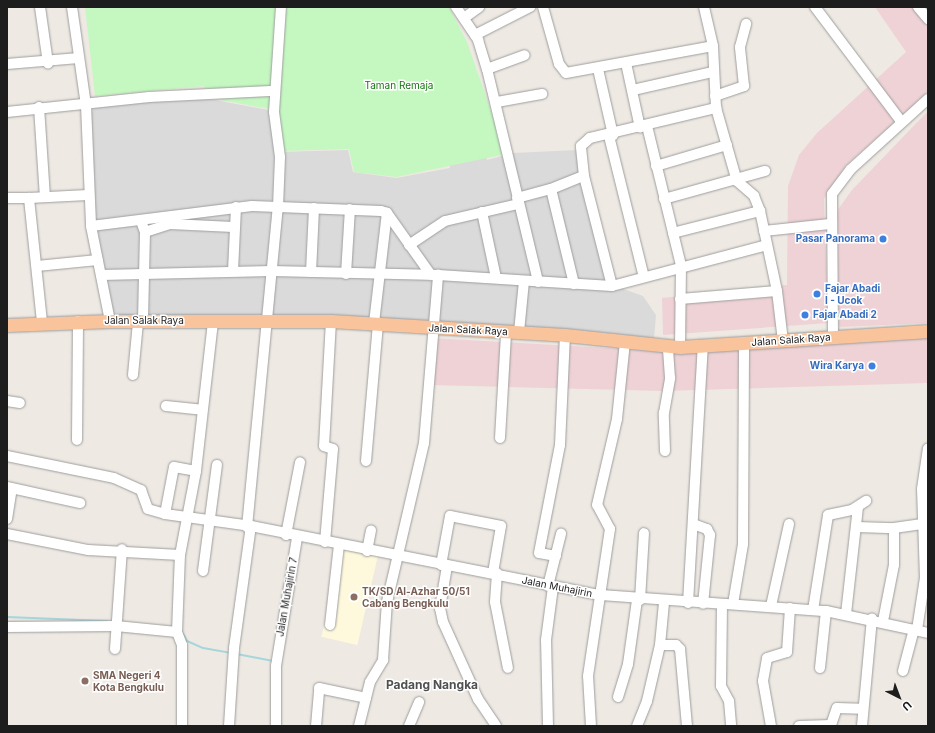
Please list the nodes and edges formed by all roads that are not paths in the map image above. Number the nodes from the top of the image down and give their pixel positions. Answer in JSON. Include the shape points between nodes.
{"nodes":[{"id":1,"x":40,"y":7,"type":"edge"},
{"id":2,"x":72,"y":7,"type":"edge"},
{"id":3,"x":276,"y":7,"type":"edge"},
{"id":4,"x":281,"y":7,"type":"edge"},
{"id":5,"x":456,"y":7,"type":"edge"},
{"id":6,"x":478,"y":7,"type":"edge"},
{"id":7,"x":530,"y":7,"type":"edge"},
{"id":8,"x":543,"y":7,"type":"edge"},
{"id":9,"x":704,"y":7,"type":"edge"},
{"id":10,"x":815,"y":7,"type":"edge"},
{"id":11,"x":918,"y":7,"type":"edge"},
{"id":12,"x":464,"y":18,"type":"junction"},
{"id":13,"x":928,"y":19,"type":"edge"},
{"id":14,"x":746,"y":24,"type":"dead end"},
{"id":15,"x":475,"y":36,"type":"junction"},
{"id":16,"x":713,"y":46,"type":"junction"},
{"id":17,"x":525,"y":56,"type":"dead end"},
{"id":18,"x":79,"y":58,"type":"junction"},
{"id":19,"x":48,"y":63,"type":"junction"},
{"id":20,"x":626,"y":63,"type":"junction"},
{"id":21,"x":7,"y":64,"type":"edge"},
{"id":22,"x":487,"y":69,"type":"junction"},
{"id":23,"x":598,"y":69,"type":"junction"},
{"id":24,"x":712,"y":72,"type":"junction"},
{"id":25,"x":633,"y":90,"type":"junction"},
{"id":26,"x":270,"y":91,"type":"junction"},
{"id":27,"x":542,"y":94,"type":"dead end"},
{"id":28,"x":715,"y":96,"type":"junction"},
{"id":29,"x":928,"y":99,"type":"edge"},
{"id":30,"x":497,"y":102,"type":"junction"},
{"id":31,"x":86,"y":105,"type":"junction"},
{"id":32,"x":39,"y":107,"type":"junction"},
{"id":33,"x":716,"y":108,"type":"junction"},
{"id":34,"x":7,"y":112,"type":"edge"},
{"id":35,"x":274,"y":112,"type":"junction"},
{"id":36,"x":901,"y":121,"type":"junction"},
{"id":37,"x":643,"y":127,"type":"junction"},
{"id":38,"x":611,"y":135,"type":"junction"},
{"id":39,"x":727,"y":145,"type":"junction"},
{"id":40,"x":656,"y":166,"type":"junction"},
{"id":41,"x":764,"y":171,"type":"dead end"},
{"id":42,"x":584,"y":176,"type":"junction"},
{"id":43,"x":737,"y":181,"type":"junction"},
{"id":44,"x":551,"y":189,"type":"junction"},
{"id":45,"x":88,"y":195,"type":"junction"},
{"id":46,"x":45,"y":197,"type":"junction"},
{"id":47,"x":7,"y":198,"type":"edge"},
{"id":48,"x":30,"y":198,"type":"junction"},
{"id":49,"x":664,"y":199,"type":"junction"},
{"id":50,"x":517,"y":201,"type":"junction"},
{"id":51,"x":236,"y":207,"type":"junction"},
{"id":52,"x":278,"y":207,"type":"junction"},
{"id":53,"x":314,"y":208,"type":"junction"},
{"id":54,"x":350,"y":209,"type":"junction"},
{"id":55,"x":760,"y":211,"type":"junction"},
{"id":56,"x":482,"y":212,"type":"junction"},
{"id":57,"x":387,"y":213,"type":"junction"},
{"id":58,"x":141,"y":221,"type":"junction"},
{"id":59,"x":830,"y":224,"type":"junction"},
{"id":60,"x":91,"y":226,"type":"junction"},
{"id":61,"x":233,"y":227,"type":"junction"},
{"id":62,"x":764,"y":231,"type":"junction"},
{"id":63,"x":145,"y":232,"type":"junction"},
{"id":64,"x":673,"y":233,"type":"junction"},
{"id":65,"x":409,"y":245,"type":"junction"},
{"id":66,"x":767,"y":245,"type":"junction"},
{"id":67,"x":98,"y":260,"type":"junction"},
{"id":68,"x":37,"y":266,"type":"junction"},
{"id":69,"x":681,"y":266,"type":"junction"},
{"id":70,"x":272,"y":271,"type":"junction"},
{"id":71,"x":233,"y":272,"type":"junction"},
{"id":72,"x":311,"y":272,"type":"junction"},
{"id":73,"x":346,"y":274,"type":"junction"},
{"id":74,"x":101,"y":275,"type":"junction"},
{"id":75,"x":435,"y":275,"type":"junction"},
{"id":76,"x":145,"y":276,"type":"junction"},
{"id":77,"x":379,"y":276,"type":"junction"},
{"id":78,"x":644,"y":277,"type":"junction"},
{"id":79,"x":496,"y":278,"type":"junction"},
{"id":80,"x":524,"y":281,"type":"junction"},
{"id":81,"x":538,"y":282,"type":"junction"},
{"id":82,"x":574,"y":284,"type":"junction"},
{"id":83,"x":612,"y":286,"type":"junction"},
{"id":84,"x":777,"y":291,"type":"junction"},
{"id":85,"x":680,"y":299,"type":"junction"},
{"id":86,"x":268,"y":320,"type":"junction"},
{"id":87,"x":78,"y":321,"type":"junction"},
{"id":88,"x":110,"y":321,"type":"junction"},
{"id":89,"x":331,"y":321,"type":"junction"},
{"id":90,"x":42,"y":322,"type":"junction"},
{"id":91,"x":141,"y":322,"type":"junction"},
{"id":92,"x":213,"y":322,"type":"junction"},
{"id":93,"x":376,"y":323,"type":"junction"},
{"id":94,"x":7,"y":325,"type":"edge"},
{"id":95,"x":433,"y":328,"type":"junction"},
{"id":96,"x":928,"y":331,"type":"edge"},
{"id":97,"x":512,"y":332,"type":"junction"},
{"id":98,"x":565,"y":335,"type":"junction"},
{"id":99,"x":833,"y":337,"type":"junction"},
{"id":100,"x":783,"y":341,"type":"junction"},
{"id":101,"x":625,"y":342,"type":"junction"},
{"id":102,"x":744,"y":344,"type":"junction"},
{"id":103,"x":674,"y":346,"type":"junction"},
{"id":104,"x":703,"y":346,"type":"junction"},
{"id":105,"x":134,"y":376,"type":"dead end"},
{"id":106,"x":7,"y":401,"type":"edge"},
{"id":107,"x":20,"y":403,"type":"dead end"},
{"id":108,"x":166,"y":406,"type":"dead end"},
{"id":109,"x":202,"y":410,"type":"junction"},
{"id":110,"x":500,"y":438,"type":"dead end"},
{"id":111,"x":77,"y":440,"type":"dead end"},
{"id":112,"x":928,"y":448,"type":"edge"},
{"id":113,"x":665,"y":451,"type":"dead end"},
{"id":114,"x":7,"y":456,"type":"edge"},
{"id":115,"x":366,"y":461,"type":"dead end"},
{"id":116,"x":300,"y":462,"type":"dead end"},
{"id":117,"x":216,"y":465,"type":"dead end"},
{"id":118,"x":196,"y":471,"type":"junction"},
{"id":119,"x":9,"y":488,"type":"edge"},
{"id":120,"x":80,"y":503,"type":"dead end"},
{"id":121,"x":166,"y":514,"type":"junction"},
{"id":122,"x":188,"y":516,"type":"junction"},
{"id":123,"x":7,"y":519,"type":"edge"},
{"id":124,"x":210,"y":520,"type":"junction"},
{"id":125,"x":693,"y":524,"type":"junction"},
{"id":126,"x":789,"y":524,"type":"dead end"},
{"id":127,"x":924,"y":524,"type":"junction"},
{"id":128,"x":249,"y":526,"type":"junction"},
{"id":129,"x":857,"y":527,"type":"junction"},
{"id":130,"x":894,"y":528,"type":"junction"},
{"id":131,"x":371,"y":530,"type":"dead end"},
{"id":132,"x":644,"y":532,"type":"dead end"},
{"id":133,"x":7,"y":534,"type":"edge"},
{"id":134,"x":561,"y":534,"type":"dead end"},
{"id":135,"x":286,"y":536,"type":"junction"},
{"id":136,"x":297,"y":538,"type":"junction"},
{"id":137,"x":325,"y":542,"type":"junction"},
{"id":138,"x":338,"y":544,"type":"junction"},
{"id":139,"x":122,"y":549,"type":"junction"},
{"id":140,"x":367,"y":551,"type":"junction"},
{"id":141,"x":180,"y":555,"type":"junction"},
{"id":142,"x":556,"y":556,"type":"junction"},
{"id":143,"x":396,"y":557,"type":"junction"},
{"id":144,"x":444,"y":566,"type":"junction"},
{"id":145,"x":203,"y":571,"type":"dead end"},
{"id":146,"x":495,"y":573,"type":"junction"},
{"id":147,"x":551,"y":586,"type":"junction"},
{"id":148,"x":601,"y":595,"type":"junction"},
{"id":149,"x":639,"y":600,"type":"junction"},
{"id":150,"x":664,"y":603,"type":"junction"},
{"id":151,"x":688,"y":604,"type":"junction"},
{"id":152,"x":703,"y":604,"type":"junction"},
{"id":153,"x":722,"y":604,"type":"junction"},
{"id":154,"x":733,"y":604,"type":"junction"},
{"id":155,"x":771,"y":606,"type":"junction"},
{"id":156,"x":790,"y":608,"type":"junction"},
{"id":157,"x":813,"y":610,"type":"junction"},
{"id":158,"x":826,"y":612,"type":"junction"},
{"id":159,"x":846,"y":614,"type":"junction"},
{"id":160,"x":872,"y":618,"type":"junction"},
{"id":161,"x":883,"y":621,"type":"junction"},
{"id":162,"x":330,"y":625,"type":"dead end"},
{"id":163,"x":116,"y":626,"type":"junction"},
{"id":164,"x":7,"y":627,"type":"edge"},
{"id":165,"x":177,"y":628,"type":"junction"},
{"id":166,"x":915,"y":630,"type":"junction"},
{"id":167,"x":928,"y":633,"type":"edge"},
{"id":168,"x":660,"y":645,"type":"junction"},
{"id":169,"x":115,"y":649,"type":"dead end"},
{"id":170,"x":508,"y":668,"type":"dead end"},
{"id":171,"x":820,"y":668,"type":"dead end"},
{"id":172,"x":903,"y":670,"type":"dead end"},
{"id":173,"x":618,"y":697,"type":"dead end"},
{"id":174,"x":366,"y":698,"type":"junction"},
{"id":175,"x":419,"y":702,"type":"dead end"},
{"id":176,"x":861,"y":709,"type":"junction"},
{"id":177,"x":492,"y":720,"type":"edge"},
{"id":178,"x":182,"y":726,"type":"edge"},
{"id":179,"x":230,"y":726,"type":"edge"},
{"id":180,"x":276,"y":726,"type":"edge"},
{"id":181,"x":316,"y":726,"type":"edge"},
{"id":182,"x":359,"y":726,"type":"edge"},
{"id":183,"x":409,"y":726,"type":"edge"},
{"id":184,"x":548,"y":726,"type":"edge"},
{"id":185,"x":591,"y":726,"type":"edge"},
{"id":186,"x":637,"y":726,"type":"edge"},
{"id":187,"x":687,"y":726,"type":"edge"},
{"id":188,"x":731,"y":726,"type":"edge"},
{"id":189,"x":771,"y":726,"type":"edge"},
{"id":190,"x":800,"y":726,"type":"edge"},
{"id":191,"x":862,"y":726,"type":"edge"}],
"edges":[{"from":1,"to":19,"type":"street"},
{"from":2,"to":18,"type":"street"},
{"from":3,"to":26,"type":"street"},
{"from":4,"to":35,"type":"street"},
{"from":5,"to":12,"type":"street"},
{"from":6,"to":12,"type":"street"},
{"from":7,"to":15,"type":"street"},
{"from":8,"to":23,"type":"street","via":[[563,71],[569,74]]},
{"from":9,"to":16,"type":"street"},
{"from":10,"to":36,"type":"street"},
{"from":11,"to":13,"type":"street"},
{"from":12,"to":15,"type":"street"},
{"from":14,"to":28,"type":"street","via":[[740,47],[744,86],[738,91]]},
{"from":15,"to":22,"type":"street"},
{"from":16,"to":20,"type":"street"},
{"from":16,"to":24,"type":"street"},
{"from":17,"to":22,"type":"street"},
{"from":18,"to":19,"type":"street"},
{"from":18,"to":31,"type":"street"},
{"from":19,"to":21,"type":"street"},
{"from":20,"to":23,"type":"street"},
{"from":20,"to":25,"type":"street"},
{"from":22,"to":30,"type":"street"},
{"from":23,"to":38,"type":"street"},
{"from":24,"to":25,"type":"street"},
{"from":24,"to":28,"type":"street"},
{"from":25,"to":37,"type":"street"},
{"from":26,"to":31,"type":"street","via":[[149,97]]},
{"from":26,"to":35,"type":"street"},
{"from":27,"to":30,"type":"street"},
{"from":28,"to":33,"type":"street"},
{"from":29,"to":36,"type":"street"},
{"from":30,"to":50,"type":"street"},
{"from":31,"to":32,"type":"street"},
{"from":31,"to":45,"type":"street"},
{"from":32,"to":34,"type":"street"},
{"from":32,"to":46,"type":"street"},
{"from":33,"to":37,"type":"street"},
{"from":33,"to":39,"type":"street"},
{"from":35,"to":52,"type":"street","via":[[280,157]]},
{"from":36,"to":59,"type":"street","via":[[839,184],[829,202]]},
{"from":37,"to":38,"type":"street"},
{"from":37,"to":40,"type":"street"},
{"from":38,"to":42,"type":"street","via":[[590,138],[581,146]]},
{"from":38,"to":78,"type":"street"},
{"from":39,"to":40,"type":"street"},
{"from":39,"to":43,"type":"street"},
{"from":40,"to":49,"type":"street"},
{"from":41,"to":43,"type":"street"},
{"from":42,"to":44,"type":"street"},
{"from":42,"to":83,"type":"street"},
{"from":43,"to":49,"type":"street"},
{"from":43,"to":55,"type":"street","via":[[754,196]]},
{"from":44,"to":50,"type":"street"},
{"from":44,"to":82,"type":"street"},
{"from":45,"to":46,"type":"street"},
{"from":45,"to":60,"type":"street"},
{"from":46,"to":48,"type":"street"},
{"from":47,"to":48,"type":"street"},
{"from":48,"to":68,"type":"street"},
{"from":49,"to":64,"type":"street"},
{"from":50,"to":56,"type":"street"},
{"from":50,"to":81,"type":"street"},
{"from":51,"to":52,"type":"street"},
{"from":51,"to":58,"type":"street"},
{"from":51,"to":61,"type":"street"},
{"from":52,"to":53,"type":"street"},
{"from":52,"to":70,"type":"street"},
{"from":53,"to":54,"type":"street"},
{"from":53,"to":72,"type":"street"},
{"from":54,"to":57,"type":"street"},
{"from":54,"to":73,"type":"street"},
{"from":55,"to":62,"type":"street"},
{"from":55,"to":64,"type":"street"},
{"from":56,"to":65,"type":"street","via":[[445,221]]},
{"from":56,"to":79,"type":"street"},
{"from":57,"to":65,"type":"street"},
{"from":57,"to":77,"type":"street"},
{"from":58,"to":60,"type":"street"},
{"from":58,"to":63,"type":"street"},
{"from":59,"to":62,"type":"street"},
{"from":59,"to":99,"type":"street"},
{"from":60,"to":67,"type":"street"},
{"from":61,"to":63,"type":"street","via":[[170,224]]},
{"from":61,"to":71,"type":"street"},
{"from":62,"to":66,"type":"street"},
{"from":63,"to":76,"type":"street"},
{"from":64,"to":69,"type":"street"},
{"from":65,"to":75,"type":"street"},
{"from":66,"to":69,"type":"street"},
{"from":66,"to":84,"type":"street"},
{"from":67,"to":68,"type":"street"},
{"from":67,"to":74,"type":"street"},
{"from":68,"to":90,"type":"street"},
{"from":69,"to":78,"type":"street"},
{"from":69,"to":85,"type":"street"},
{"from":70,"to":71,"type":"street"},
{"from":70,"to":72,"type":"street"},
{"from":70,"to":86,"type":"street"},
{"from":71,"to":76,"type":"street"},
{"from":72,"to":73,"type":"street"},
{"from":73,"to":77,"type":"street"},
{"from":74,"to":76,"type":"street"},
{"from":74,"to":88,"type":"street"},
{"from":75,"to":77,"type":"street"},
{"from":75,"to":79,"type":"street"},
{"from":75,"to":95,"type":"street"},
{"from":76,"to":91,"type":"street"},
{"from":77,"to":93,"type":"street"},
{"from":78,"to":83,"type":"street"},
{"from":79,"to":80,"type":"street"},
{"from":80,"to":81,"type":"street"},
{"from":80,"to":97,"type":"street"},
{"from":81,"to":82,"type":"street"},
{"from":82,"to":83,"type":"street"},
{"from":84,"to":85,"type":"street"},
{"from":84,"to":100,"type":"street"},
{"from":85,"to":103,"type":"street"},
{"from":86,"to":89,"type":"main road","name":"Jalan Salak Raya"},
{"from":86,"to":92,"type":"main road","name":"Jalan Salak Raya"},
{"from":86,"to":128,"type":"street","via":[[251,454]]},
{"from":87,"to":88,"type":"main road","name":"Jalan Salak Raya"},
{"from":87,"to":90,"type":"main road","name":"Jalan Salak Raya"},
{"from":87,"to":111,"type":"street"},
{"from":88,"to":91,"type":"main road","name":"Jalan Salak Raya"},
{"from":89,"to":93,"type":"main road","name":"Jalan Salak Raya"},
{"from":89,"to":137,"type":"street","via":[[324,446],[334,449]]},
{"from":90,"to":94,"type":"main road","name":"Jalan Salak Raya"},
{"from":91,"to":92,"type":"main road","name":"Jalan Salak Raya"},
{"from":91,"to":105,"type":"street"},
{"from":92,"to":109,"type":"street"},
{"from":93,"to":95,"type":"main road","name":"Jalan Salak Raya"},
{"from":93,"to":115,"type":"street"},
{"from":95,"to":97,"type":"main road","name":"Jalan Salak Raya"},
{"from":95,"to":143,"type":"street","via":[[424,443]]},
{"from":96,"to":99,"type":"main road","name":"Jalan Salak Raya"},
{"from":97,"to":98,"type":"main road","name":"Jalan Salak Raya"},
{"from":97,"to":110,"type":"street"},
{"from":98,"to":101,"type":"main road","name":"Jalan Salak Raya"},
{"from":98,"to":142,"type":"street","via":[[560,445],[540,553]]},
{"from":99,"to":100,"type":"main road","name":"Jalan Salak Raya"},
{"from":100,"to":102,"type":"main road","name":"Jalan Salak Raya"},
{"from":101,"to":103,"type":"main road","name":"Jalan Salak Raya"},
{"from":101,"to":148,"type":"street","via":[[617,419],[597,505],[610,529],[602,562]]},
{"from":102,"to":104,"type":"main road","name":"Jalan Salak Raya"},
{"from":102,"to":154,"type":"street","via":[[743,544]]},
{"from":103,"to":104,"type":"main road","name":"Jalan Salak Raya"},
{"from":103,"to":113,"type":"street","via":[[664,413]]},
{"from":104,"to":125,"type":"street"},
{"from":106,"to":107,"type":"street"},
{"from":108,"to":109,"type":"street"},
{"from":109,"to":118,"type":"street"},
{"from":112,"to":127,"type":"street","via":[[922,489]]},
{"from":114,"to":121,"type":"street","name":"Jalan Muhajirin","via":[[114,478],[141,490],[148,509]]},
{"from":116,"to":135,"type":"street"},
{"from":117,"to":124,"type":"street"},
{"from":118,"to":121,"type":"street","via":[[174,468]]},
{"from":118,"to":122,"type":"street"},
{"from":119,"to":120,"type":"street"},
{"from":119,"to":123,"type":"street"},
{"from":121,"to":122,"type":"street","name":"Jalan Muhajirin"},
{"from":122,"to":124,"type":"street","name":"Jalan Muhajirin"},
{"from":122,"to":141,"type":"street"},
{"from":124,"to":128,"type":"street","name":"Jalan Muhajirin"},
{"from":124,"to":145,"type":"street"},
{"from":125,"to":151,"type":"street"},
{"from":125,"to":152,"type":"street","via":[[707,529],[710,535]]},
{"from":126,"to":155,"type":"street"},
{"from":127,"to":130,"type":"street"},
{"from":127,"to":166,"type":"street","via":[[925,578]]},
{"from":128,"to":135,"type":"street","name":"Jalan Muhajirin"},
{"from":128,"to":179,"type":"street","via":[[233,653]]},
{"from":129,"to":130,"type":"street"},
{"from":129,"to":157,"type":"street","via":[[862,504],[828,514]]},
{"from":129,"to":159,"type":"street"},
{"from":130,"to":161,"type":"street","via":[[894,565]]},
{"from":131,"to":140,"type":"street"},
{"from":132,"to":149,"type":"street"},
{"from":133,"to":139,"type":"street","via":[[88,550]]},
{"from":134,"to":142,"type":"street"},
{"from":135,"to":136,"type":"street","name":"Jalan Muhajirin"},
{"from":136,"to":137,"type":"street","name":"Jalan Muhajirin"},
{"from":136,"to":180,"type":"street","name":"Jalan Muhajirin 7","via":[[276,661]]},
{"from":137,"to":138,"type":"street","name":"Jalan Muhajirin"},
{"from":138,"to":140,"type":"street","name":"Jalan Muhajirin"},
{"from":138,"to":162,"type":"street"},
{"from":139,"to":141,"type":"street"},
{"from":139,"to":163,"type":"street"},
{"from":140,"to":143,"type":"street","name":"Jalan Muhajirin"},
{"from":141,"to":165,"type":"street"},
{"from":142,"to":147,"type":"street"},
{"from":143,"to":144,"type":"street","name":"Jalan Muhajirin"},
{"from":143,"to":174,"type":"street","via":[[387,602],[384,656]]},
{"from":144,"to":146,"type":"street","name":"Jalan Muhajirin"},
{"from":144,"to":146,"type":"street","via":[[450,516],[501,526]]},
{"from":144,"to":177,"type":"street","via":[[440,608],[443,622]]},
{"from":146,"to":147,"type":"street","name":"Jalan Muhajirin"},
{"from":146,"to":170,"type":"street","via":[[495,602]]},
{"from":147,"to":148,"type":"street","name":"Jalan Muhajirin"},
{"from":147,"to":184,"type":"street","via":[[546,640]]},
{"from":148,"to":149,"type":"street","name":"Jalan Muhajirin"},
{"from":148,"to":185,"type":"street","via":[[588,676]]},
{"from":149,"to":150,"type":"street","name":"Jalan Muhajirin"},
{"from":149,"to":173,"type":"street","via":[[628,664]]},
{"from":150,"to":151,"type":"street","name":"Jalan Muhajirin"},
{"from":150,"to":168,"type":"street"},
{"from":151,"to":152,"type":"street","name":"Jalan Muhajirin"},
{"from":152,"to":153,"type":"street","name":"Jalan Muhajirin"},
{"from":153,"to":154,"type":"street","name":"Jalan Muhajirin"},
{"from":153,"to":188,"type":"street","via":[[721,686],[729,701]]},
{"from":154,"to":155,"type":"street","name":"Jalan Muhajirin"},
{"from":155,"to":156,"type":"street","name":"Jalan Muhajirin"},
{"from":156,"to":157,"type":"street","name":"Jalan Muhajirin"},
{"from":156,"to":189,"type":"street","via":[[787,652],[767,658],[763,681]]},
{"from":157,"to":158,"type":"street","name":"Jalan Muhajirin"},
{"from":158,"to":159,"type":"street","name":"Jalan Muhajirin"},
{"from":158,"to":171,"type":"street"},
{"from":159,"to":160,"type":"street","name":"Jalan Muhajirin"},
{"from":160,"to":161,"type":"street","name":"Jalan Muhajirin"},
{"from":160,"to":176,"type":"street"},
{"from":161,"to":166,"type":"street","name":"Jalan Muhajirin"},
{"from":163,"to":164,"type":"street"},
{"from":163,"to":165,"type":"street"},
{"from":163,"to":169,"type":"street"},
{"from":165,"to":178,"type":"street","via":[[182,645]]},
{"from":166,"to":167,"type":"street","name":"Jalan Muhajirin"},
{"from":166,"to":172,"type":"street"},
{"from":168,"to":186,"type":"street","via":[[647,701]]},
{"from":168,"to":187,"type":"street","via":[[676,645],[680,649]]},
{"from":174,"to":181,"type":"street","via":[[318,688]]},
{"from":174,"to":182,"type":"street"},
{"from":175,"to":183,"type":"street"},
{"from":176,"to":190,"type":"street","via":[[837,708],[831,725]]},
{"from":176,"to":191,"type":"street"}]}
